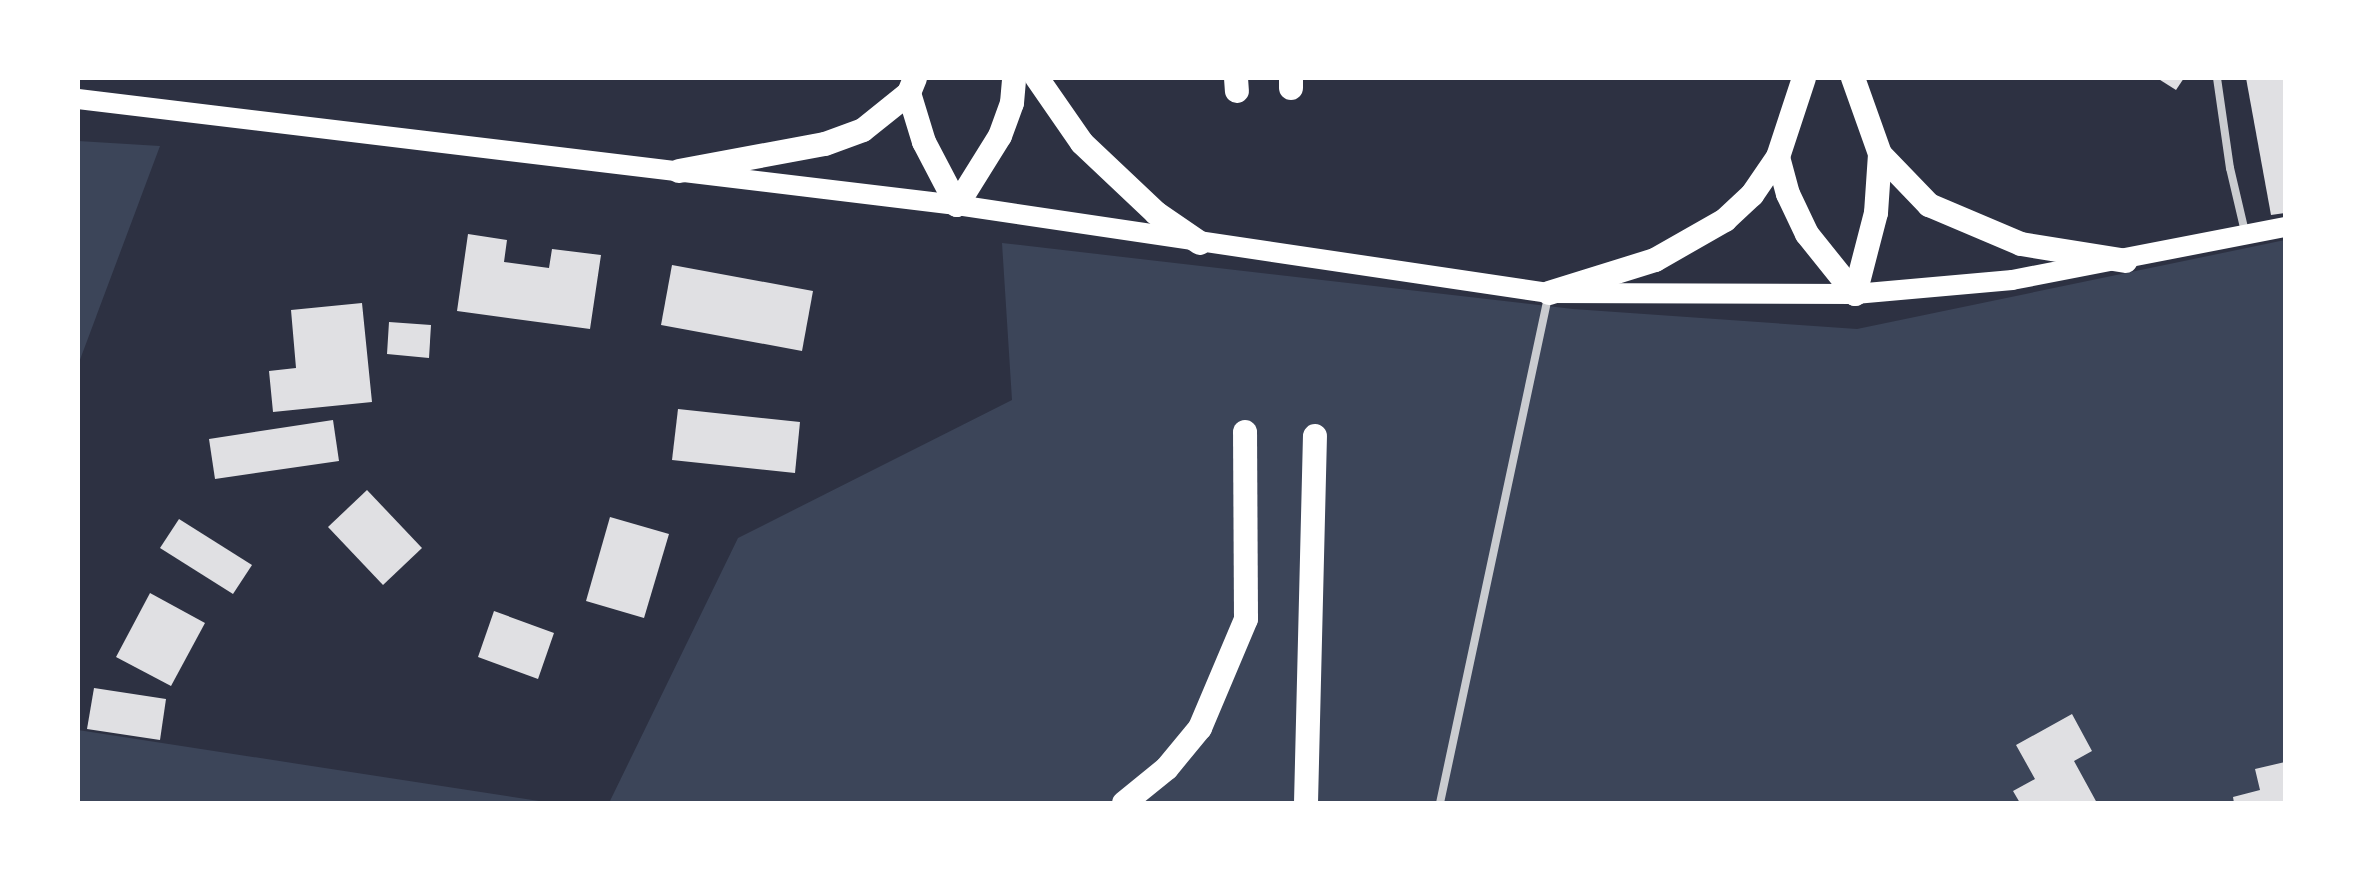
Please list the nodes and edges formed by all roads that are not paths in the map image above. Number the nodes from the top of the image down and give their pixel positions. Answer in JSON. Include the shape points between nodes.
{"nodes":[{"id":1,"x":1014,"y":78,"type":"edge"},
{"id":2,"x":1037,"y":78,"type":"edge"},
{"id":3,"x":1804,"y":78,"type":"edge"},
{"id":4,"x":1853,"y":78,"type":"edge"},
{"id":5,"x":2217,"y":78,"type":"edge"},
{"id":6,"x":912,"y":86,"type":"edge"},
{"id":7,"x":78,"y":99,"type":"edge"},
{"id":8,"x":1880,"y":154,"type":"junction"},
{"id":9,"x":1778,"y":157,"type":"junction"},
{"id":10,"x":679,"y":171,"type":"junction"},
{"id":11,"x":957,"y":205,"type":"junction"},
{"id":12,"x":2285,"y":227,"type":"edge"},
{"id":13,"x":2246,"y":236,"type":"junction"},
{"id":14,"x":1200,"y":243,"type":"junction"},
{"id":15,"x":2126,"y":261,"type":"junction"},
{"id":16,"x":1549,"y":293,"type":"junction"},
{"id":17,"x":1855,"y":294,"type":"junction"},
{"id":18,"x":1245,"y":432,"type":"dead end"},
{"id":19,"x":1315,"y":436,"type":"dead end"},
{"id":20,"x":1124,"y":803,"type":"edge"},
{"id":21,"x":1306,"y":803,"type":"edge"},
{"id":22,"x":1440,"y":803,"type":"edge"}],
"edges":[{"from":1,"to":11,"type":"highway","via":[[1000,136]]},
{"from":2,"to":14,"type":"highway","via":[[1082,143],[1156,213]]},
{"from":3,"to":9,"type":"highway"},
{"from":4,"to":8,"type":"highway"},
{"from":5,"to":13,"type":"street"},
{"from":6,"to":10,"type":"highway","via":[[863,130],[825,144]]},
{"from":6,"to":11,"type":"highway","via":[[924,142]]},
{"from":7,"to":10,"type":"main road"},
{"from":8,"to":15,"type":"highway","via":[[1929,205],[1971,227],[2063,254]]},
{"from":8,"to":17,"type":"highway","via":[[1876,213]]},
{"from":9,"to":16,"type":"highway","via":[[1745,201],[1690,243],[1655,260]]},
{"from":9,"to":17,"type":"highway","via":[[1802,225]]},
{"from":10,"to":11,"type":"main road"},
{"from":11,"to":14,"type":"main road"},
{"from":12,"to":13,"type":"main road"},
{"from":13,"to":15,"type":"main road"},
{"from":14,"to":16,"type":"main road"},
{"from":15,"to":17,"type":"main road","via":[[2012,280]]},
{"from":16,"to":17,"type":"main road"},
{"from":16,"to":22,"type":"street"},
{"from":18,"to":20,"type":"highway","via":[[1246,619],[1200,728],[1167,768]]},
{"from":19,"to":21,"type":"highway"}]}
